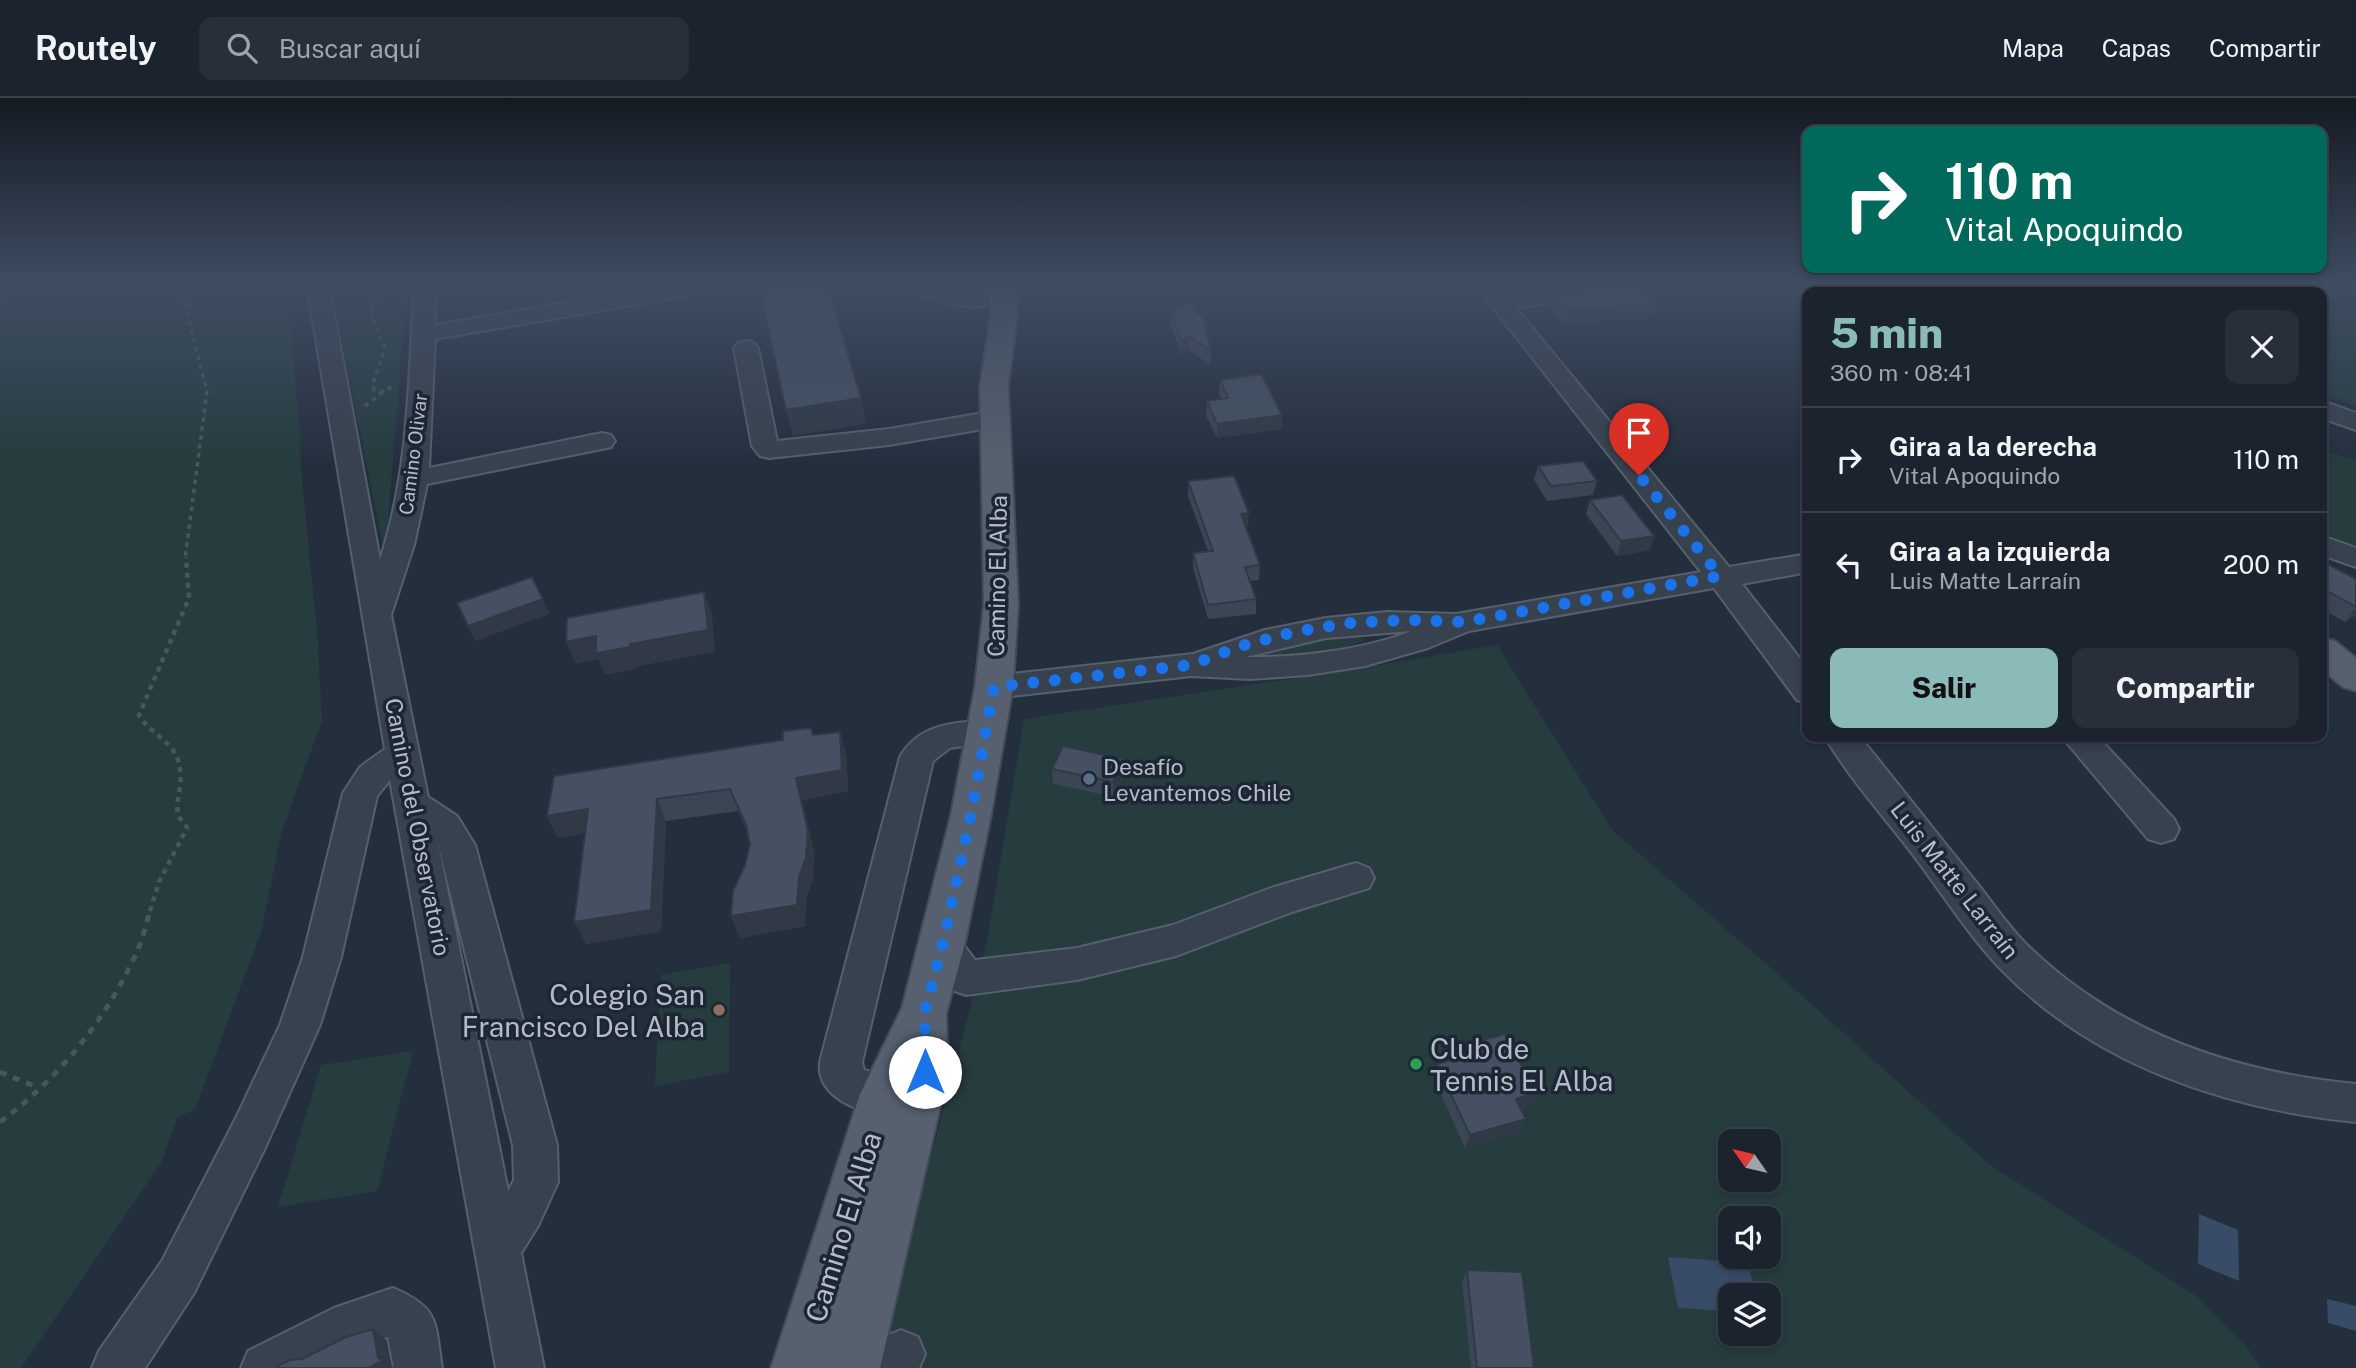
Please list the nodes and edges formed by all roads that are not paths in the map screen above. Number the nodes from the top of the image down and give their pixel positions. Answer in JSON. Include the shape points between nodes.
{"nodes":[{"id":1,"x":329,"y":345,"type":"edge"},
{"id":2,"x":422,"y":345,"type":"edge"},
{"id":3,"x":1000,"y":345,"type":"edge"},
{"id":4,"x":1535,"y":345,"type":"edge"},
{"id":5,"x":746,"y":348,"type":"dead end"},
{"id":6,"x":2327,"y":412,"type":"edge"},
{"id":7,"x":2356,"y":422,"type":"edge"},
{"id":8,"x":995,"y":426,"type":"junction"},
{"id":9,"x":2327,"y":430,"type":"edge"},
{"id":10,"x":2356,"y":437,"type":"edge"},
{"id":11,"x":602,"y":441,"type":"dead end"},
{"id":12,"x":414,"y":480,"type":"junction"},
{"id":13,"x":2327,"y":547,"type":"edge"},
{"id":14,"x":2356,"y":558,"type":"edge"},
{"id":15,"x":1802,"y":564,"type":"edge"},
{"id":16,"x":1720,"y":576,"type":"junction"},
{"id":17,"x":377,"y":618,"type":"junction"},
{"id":18,"x":2327,"y":654,"type":"edge"},
{"id":19,"x":2356,"y":678,"type":"edge"},
{"id":20,"x":1802,"y":684,"type":"edge"},
{"id":21,"x":994,"y":687,"type":"junction"},
{"id":22,"x":986,"y":733,"type":"junction"},
{"id":23,"x":1846,"y":742,"type":"edge"},
{"id":24,"x":2083,"y":742,"type":"edge"},
{"id":25,"x":404,"y":753,"type":"junction"},
{"id":26,"x":414,"y":805,"type":"junction"},
{"id":27,"x":2161,"y":829,"type":"dead end"},
{"id":28,"x":1356,"y":878,"type":"dead end"},
{"id":29,"x":954,"y":963,"type":"junction"},
{"id":30,"x":925,"y":1010,"type":"junction"},
{"id":31,"x":884,"y":1094,"type":"junction"},
{"id":32,"x":2356,"y":1102,"type":"edge"},
{"id":33,"x":496,"y":1250,"type":"junction"},
{"id":34,"x":116,"y":1368,"type":"edge"},
{"id":35,"x":265,"y":1368,"type":"edge"},
{"id":36,"x":418,"y":1368,"type":"edge"},
{"id":37,"x":520,"y":1368,"type":"edge"},
{"id":38,"x":799,"y":1368,"type":"edge"},
{"id":39,"x":852,"y":1368,"type":"edge"}],
"edges":[{"from":1,"to":17,"type":"street","name":"Camino del Observatorio"},
{"from":2,"to":12,"type":"street","name":"Camino Olivar","via":[[423,398]]},
{"from":3,"to":8,"type":"main road","name":"Camino El Alba"},
{"from":4,"to":16,"type":"street"},
{"from":5,"to":8,"type":"street","via":[[769,450],[889,437],[908,441]]},
{"from":6,"to":7,"type":"street"},
{"from":8,"to":21,"type":"main road","name":"Camino El Alba","via":[[1001,604]]},
{"from":9,"to":10,"type":"street"},
{"from":11,"to":12,"type":"street"},
{"from":12,"to":17,"type":"street","name":"Camino Olivar"},
{"from":13,"to":14,"type":"street"},
{"from":15,"to":16,"type":"street"},
{"from":16,"to":20,"type":"street"},
{"from":16,"to":21,"type":"street","via":[[1463,622],[1365,655],[1250,668],[1191,665]]},
{"from":17,"to":25,"type":"street","name":"Camino del Observatorio"},
{"from":18,"to":19,"type":"main road"},
{"from":21,"to":22,"type":"main road","name":"Camino El Alba"},
{"from":22,"to":29,"type":"main road","name":"Camino El Alba"},
{"from":22,"to":31,"type":"street","via":[[934,740],[917,757],[840,1071],[851,1086]]},
{"from":23,"to":32,"type":"street","name":"Luis Matte Larraín","via":[[2011,955],[2065,1000],[2129,1040],[2200,1073],[2283,1096]]},
{"from":24,"to":27,"type":"street"},
{"from":25,"to":26,"type":"street","name":"Camino del Observatorio"},
{"from":25,"to":34,"type":"street","via":[[372,776],[360,793],[322,957],[300,1025],[178,1277]]},
{"from":26,"to":33,"type":"street","name":"Camino del Observatorio"},
{"from":26,"to":33,"type":"street","via":[[442,821],[457,845],[535,1145],[536,1182]]},
{"from":28,"to":29,"type":"street","via":[[1284,898],[1176,940],[1077,964]]},
{"from":29,"to":30,"type":"main road","name":"Camino El Alba"},
{"from":30,"to":31,"type":"main road","name":"Camino El Alba"},
{"from":30,"to":39,"type":"main road","name":"Camino El Alba","via":[[925,1072]]},
{"from":31,"to":38,"type":"main road","name":"Camino El Alba"},
{"from":33,"to":37,"type":"street","name":"Camino del Observatorio"},
{"from":35,"to":36,"type":"street","via":[[351,1325],[393,1312],[412,1325]]}]}
